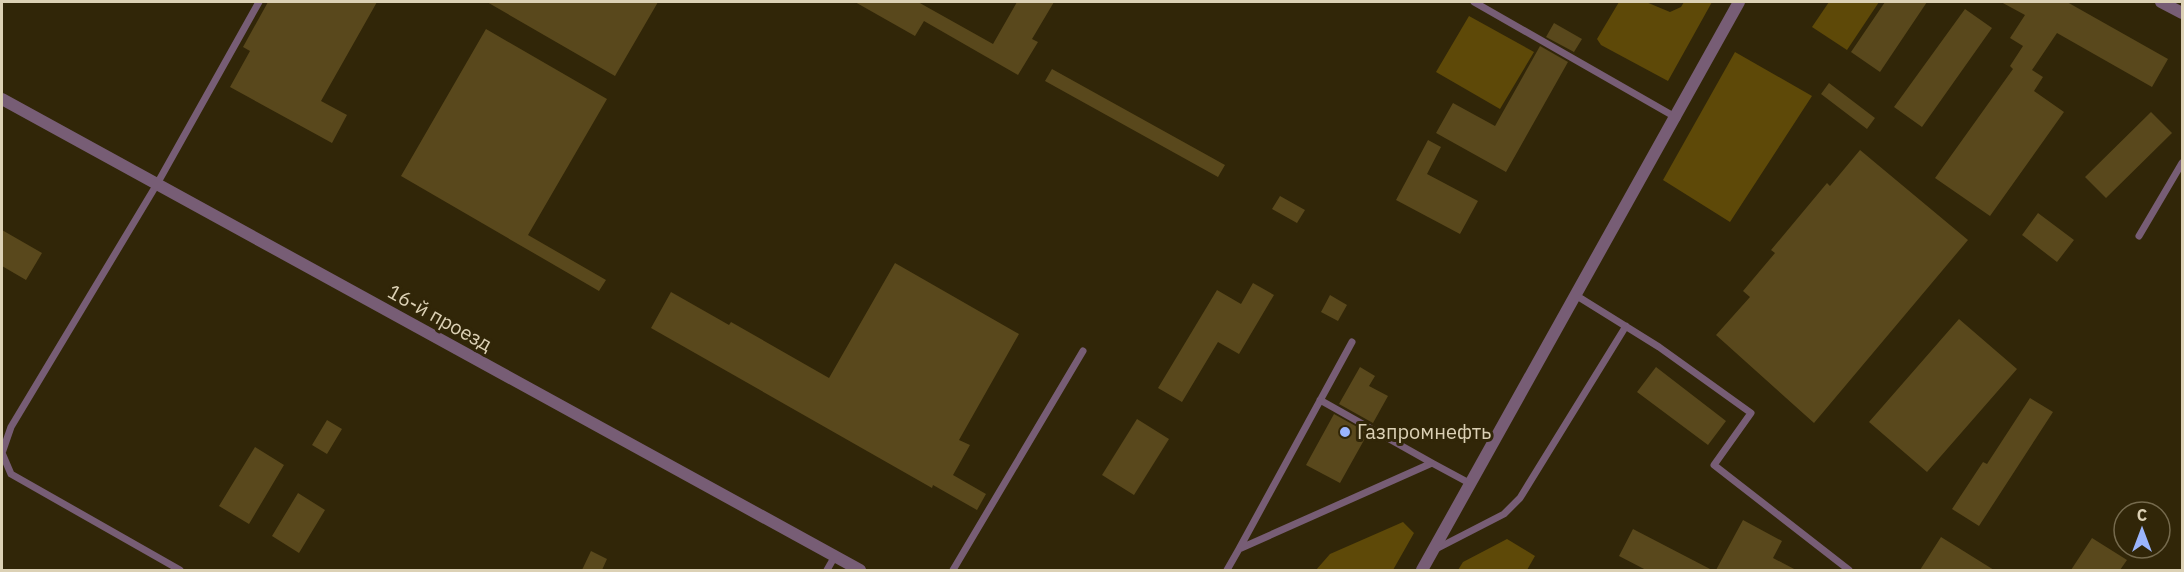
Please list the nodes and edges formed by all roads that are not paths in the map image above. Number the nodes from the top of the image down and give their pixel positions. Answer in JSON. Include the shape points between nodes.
{"nodes":[{"id":1,"x":259,"y":2,"type":"edge"},
{"id":2,"x":1474,"y":2,"type":"edge"},
{"id":3,"x":1740,"y":2,"type":"edge"},
{"id":4,"x":2161,"y":2,"type":"edge"},
{"id":5,"x":2182,"y":13,"type":"edge"},
{"id":6,"x":2,"y":99,"type":"edge"},
{"id":7,"x":1677,"y":118,"type":"junction"},
{"id":8,"x":2182,"y":163,"type":"edge"},
{"id":9,"x":157,"y":184,"type":"junction"},
{"id":10,"x":2139,"y":236,"type":"dead end"},
{"id":11,"x":1576,"y":296,"type":"junction"},
{"id":12,"x":1626,"y":326,"type":"junction"},
{"id":13,"x":1352,"y":342,"type":"dead end"},
{"id":14,"x":1083,"y":351,"type":"dead end"},
{"id":15,"x":1320,"y":400,"type":"junction"},
{"id":16,"x":1432,"y":463,"type":"junction"},
{"id":17,"x":1471,"y":484,"type":"junction"},
{"id":18,"x":1239,"y":549,"type":"junction"},
{"id":19,"x":1433,"y":550,"type":"junction"},
{"id":20,"x":835,"y":556,"type":"junction"},
{"id":21,"x":180,"y":570,"type":"edge"},
{"id":22,"x":827,"y":570,"type":"edge"},
{"id":23,"x":860,"y":570,"type":"edge"},
{"id":24,"x":952,"y":570,"type":"edge"},
{"id":25,"x":1227,"y":570,"type":"edge"},
{"id":26,"x":1422,"y":570,"type":"edge"},
{"id":27,"x":1850,"y":570,"type":"edge"}],
"edges":[{"from":1,"to":9,"type":"lane"},
{"from":2,"to":7,"type":"lane"},
{"from":3,"to":7,"type":"street"},
{"from":4,"to":5,"type":"street"},
{"from":6,"to":9,"type":"street","name":"16-й проезд"},
{"from":7,"to":11,"type":"street"},
{"from":8,"to":10,"type":"lane"},
{"from":9,"to":20,"type":"street","name":"16-й проезд"},
{"from":9,"to":21,"type":"lane","via":[[11,427],[2,453],[11,474]]},
{"from":11,"to":12,"type":"lane"},
{"from":11,"to":17,"type":"street"},
{"from":12,"to":19,"type":"lane","via":[[1520,498],[1504,514]]},
{"from":12,"to":27,"type":"lane","via":[[1751,413],[1714,465]]},
{"from":13,"to":15,"type":"lane"},
{"from":14,"to":24,"type":"lane"},
{"from":15,"to":16,"type":"lane"},
{"from":15,"to":18,"type":"lane"},
{"from":16,"to":17,"type":"lane"},
{"from":16,"to":18,"type":"lane"},
{"from":17,"to":19,"type":"street"},
{"from":18,"to":25,"type":"lane"},
{"from":19,"to":26,"type":"street"},
{"from":20,"to":22,"type":"lane"},
{"from":20,"to":23,"type":"street","name":"16-й проезд"}]}
